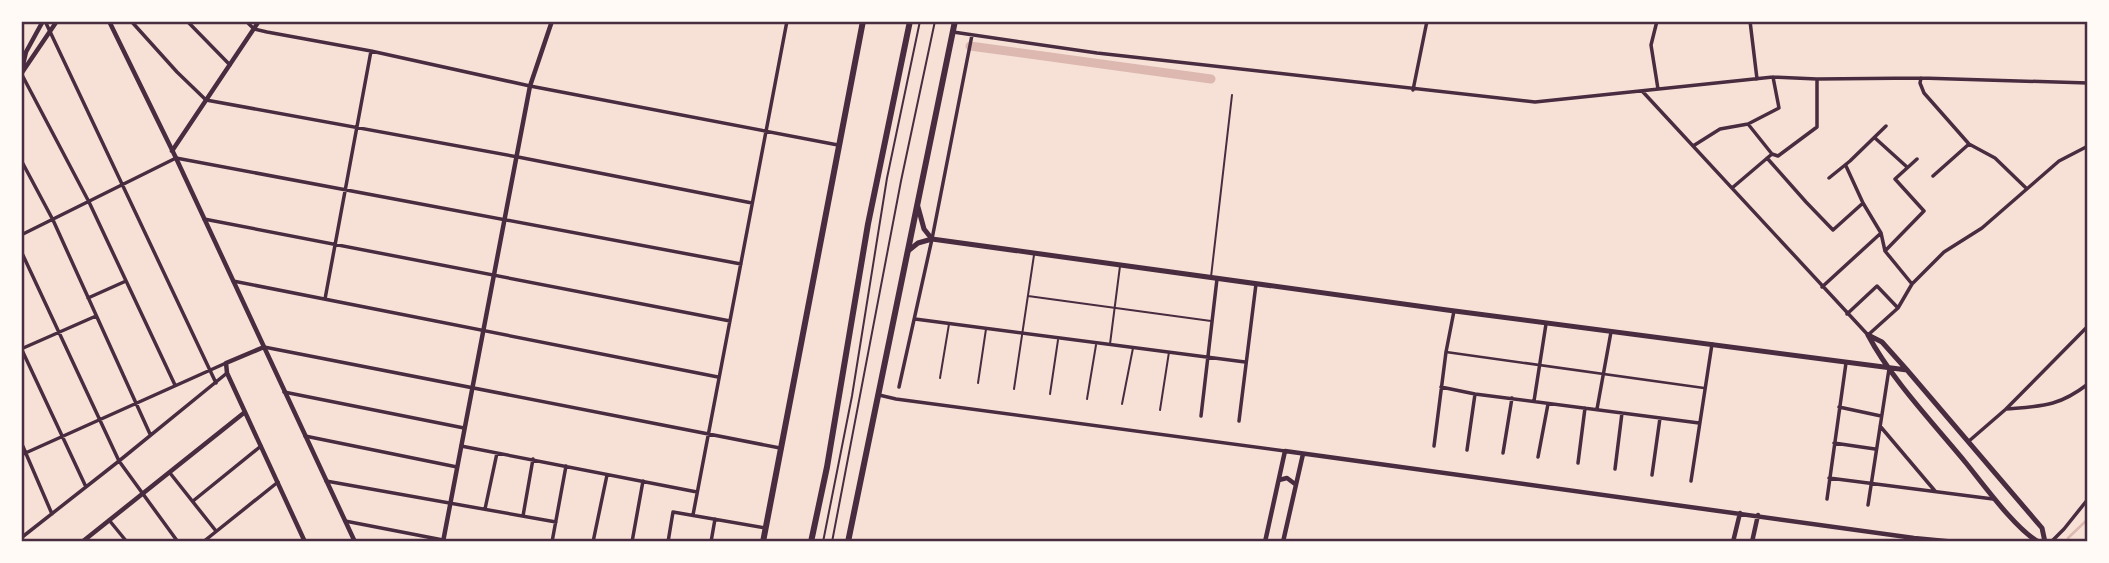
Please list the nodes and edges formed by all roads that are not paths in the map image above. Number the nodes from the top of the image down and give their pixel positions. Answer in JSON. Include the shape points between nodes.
{"nodes":[{"id":1,"x":44,"y":21,"type":"edge"},
{"id":2,"x":57,"y":21,"type":"edge"},
{"id":3,"x":109,"y":21,"type":"edge"},
{"id":4,"x":131,"y":21,"type":"edge"},
{"id":5,"x":187,"y":21,"type":"edge"},
{"id":6,"x":246,"y":21,"type":"edge"},
{"id":7,"x":259,"y":21,"type":"edge"},
{"id":8,"x":552,"y":21,"type":"edge"},
{"id":9,"x":787,"y":21,"type":"edge"},
{"id":10,"x":863,"y":21,"type":"edge"},
{"id":11,"x":910,"y":21,"type":"edge"},
{"id":12,"x":920,"y":21,"type":"edge"},
{"id":13,"x":935,"y":21,"type":"edge"},
{"id":14,"x":956,"y":21,"type":"edge"},
{"id":15,"x":1427,"y":21,"type":"edge"},
{"id":16,"x":1657,"y":21,"type":"edge"},
{"id":17,"x":1750,"y":21,"type":"edge"},
{"id":18,"x":254,"y":29,"type":"junction"},
{"id":19,"x":51,"y":31,"type":"junction"},
{"id":20,"x":953,"y":32,"type":"junction"},
{"id":21,"x":972,"y":35,"type":"junction"},
{"id":22,"x":370,"y":51,"type":"junction"},
{"id":23,"x":230,"y":65,"type":"junction"},
{"id":24,"x":21,"y":73,"type":"edge"},
{"id":25,"x":1773,"y":77,"type":"junction"},
{"id":26,"x":1920,"y":78,"type":"junction"},
{"id":27,"x":1757,"y":79,"type":"junction"},
{"id":28,"x":1817,"y":79,"type":"junction"},
{"id":29,"x":2088,"y":83,"type":"edge"},
{"id":30,"x":530,"y":86,"type":"junction"},
{"id":31,"x":1658,"y":89,"type":"junction"},
{"id":32,"x":1413,"y":90,"type":"junction"},
{"id":33,"x":1642,"y":91,"type":"junction"},
{"id":34,"x":1232,"y":95,"type":"dead end"},
{"id":35,"x":206,"y":100,"type":"junction"},
{"id":36,"x":1748,"y":124,"type":"junction"},
{"id":37,"x":357,"y":126,"type":"junction"},
{"id":38,"x":1886,"y":126,"type":"dead end"},
{"id":39,"x":766,"y":131,"type":"junction"},
{"id":40,"x":1874,"y":137,"type":"junction"},
{"id":41,"x":1969,"y":144,"type":"junction"},
{"id":42,"x":840,"y":145,"type":"junction"},
{"id":43,"x":1693,"y":146,"type":"junction"},
{"id":44,"x":2088,"y":146,"type":"edge"},
{"id":45,"x":172,"y":150,"type":"junction"},
{"id":46,"x":1772,"y":154,"type":"junction"},
{"id":47,"x":518,"y":156,"type":"junction"},
{"id":48,"x":176,"y":158,"type":"junction"},
{"id":49,"x":1768,"y":158,"type":"junction"},
{"id":50,"x":1917,"y":159,"type":"dead end"},
{"id":51,"x":21,"y":160,"type":"edge"},
{"id":52,"x":1846,"y":166,"type":"junction"},
{"id":53,"x":1907,"y":167,"type":"junction"},
{"id":54,"x":1933,"y":176,"type":"dead end"},
{"id":55,"x":1829,"y":178,"type":"dead end"},
{"id":56,"x":122,"y":187,"type":"junction"},
{"id":57,"x":1732,"y":188,"type":"junction"},
{"id":58,"x":2026,"y":188,"type":"junction"},
{"id":59,"x":345,"y":190,"type":"junction"},
{"id":60,"x":89,"y":202,"type":"junction"},
{"id":61,"x":917,"y":202,"type":"junction"},
{"id":62,"x":752,"y":203,"type":"junction"},
{"id":63,"x":1863,"y":204,"type":"junction"},
{"id":64,"x":204,"y":219,"type":"junction"},
{"id":65,"x":52,"y":220,"type":"junction"},
{"id":66,"x":505,"y":221,"type":"junction"},
{"id":67,"x":1881,"y":233,"type":"junction"},
{"id":68,"x":21,"y":235,"type":"edge"},
{"id":69,"x":932,"y":239,"type":"junction"},
{"id":70,"x":335,"y":245,"type":"junction"},
{"id":71,"x":21,"y":251,"type":"edge"},
{"id":72,"x":907,"y":251,"type":"junction"},
{"id":73,"x":1885,"y":251,"type":"junction"},
{"id":74,"x":1035,"y":253,"type":"junction"},
{"id":75,"x":741,"y":264,"type":"junction"},
{"id":76,"x":1120,"y":265,"type":"junction"},
{"id":77,"x":494,"y":276,"type":"junction"},
{"id":78,"x":1214,"y":278,"type":"junction"},
{"id":79,"x":126,"y":281,"type":"junction"},
{"id":80,"x":233,"y":281,"type":"junction"},
{"id":81,"x":1256,"y":284,"type":"junction"},
{"id":82,"x":1912,"y":284,"type":"junction"},
{"id":83,"x":1822,"y":287,"type":"junction"},
{"id":84,"x":1028,"y":296,"type":"junction"},
{"id":85,"x":88,"y":298,"type":"junction"},
{"id":86,"x":325,"y":299,"type":"junction"},
{"id":87,"x":1115,"y":308,"type":"junction"},
{"id":88,"x":1898,"y":308,"type":"junction"},
{"id":89,"x":1454,"y":311,"type":"junction"},
{"id":90,"x":1847,"y":314,"type":"junction"},
{"id":91,"x":96,"y":315,"type":"junction"},
{"id":92,"x":915,"y":319,"type":"junction"},
{"id":93,"x":730,"y":321,"type":"junction"},
{"id":94,"x":1212,"y":321,"type":"junction"},
{"id":95,"x":1546,"y":321,"type":"junction"},
{"id":96,"x":950,"y":324,"type":"junction"},
{"id":97,"x":2088,"y":326,"type":"edge"},
{"id":98,"x":986,"y":328,"type":"junction"},
{"id":99,"x":1611,"y":331,"type":"junction"},
{"id":100,"x":59,"y":332,"type":"junction"},
{"id":101,"x":484,"y":332,"type":"junction"},
{"id":102,"x":1023,"y":333,"type":"junction"},
{"id":103,"x":1868,"y":335,"type":"junction"},
{"id":104,"x":1058,"y":338,"type":"junction"},
{"id":105,"x":1096,"y":343,"type":"junction"},
{"id":106,"x":1110,"y":345,"type":"junction"},
{"id":107,"x":1712,"y":345,"type":"junction"},
{"id":108,"x":264,"y":347,"type":"junction"},
{"id":109,"x":1133,"y":348,"type":"junction"},
{"id":110,"x":21,"y":349,"type":"edge"},
{"id":111,"x":1169,"y":352,"type":"junction"},
{"id":112,"x":1446,"y":352,"type":"junction"},
{"id":113,"x":1207,"y":357,"type":"junction"},
{"id":114,"x":1245,"y":362,"type":"junction"},
{"id":115,"x":1847,"y":362,"type":"junction"},
{"id":116,"x":226,"y":363,"type":"junction"},
{"id":117,"x":1538,"y":364,"type":"junction"},
{"id":118,"x":1889,"y":369,"type":"junction"},
{"id":119,"x":209,"y":370,"type":"junction"},
{"id":120,"x":1907,"y":370,"type":"junction"},
{"id":121,"x":227,"y":373,"type":"junction"},
{"id":122,"x":1604,"y":375,"type":"junction"},
{"id":123,"x":719,"y":377,"type":"junction"},
{"id":124,"x":940,"y":378,"type":"dead end"},
{"id":125,"x":216,"y":383,"type":"junction"},
{"id":126,"x":978,"y":383,"type":"dead end"},
{"id":127,"x":2088,"y":384,"type":"edge"},
{"id":128,"x":176,"y":385,"type":"junction"},
{"id":129,"x":899,"y":387,"type":"dead end"},
{"id":130,"x":1441,"y":387,"type":"junction"},
{"id":131,"x":473,"y":388,"type":"junction"},
{"id":132,"x":1704,"y":388,"type":"junction"},
{"id":133,"x":1014,"y":389,"type":"dead end"},
{"id":134,"x":284,"y":392,"type":"junction"},
{"id":135,"x":877,"y":394,"type":"junction"},
{"id":136,"x":1050,"y":394,"type":"dead end"},
{"id":137,"x":1475,"y":394,"type":"junction"},
{"id":138,"x":1512,"y":398,"type":"junction"},
{"id":139,"x":1087,"y":399,"type":"dead end"},
{"id":140,"x":1534,"y":401,"type":"junction"},
{"id":141,"x":136,"y":403,"type":"junction"},
{"id":142,"x":1549,"y":403,"type":"junction"},
{"id":143,"x":1122,"y":404,"type":"dead end"},
{"id":144,"x":1839,"y":407,"type":"junction"},
{"id":145,"x":1586,"y":408,"type":"junction"},
{"id":146,"x":1597,"y":409,"type":"junction"},
{"id":147,"x":2006,"y":409,"type":"junction"},
{"id":148,"x":1160,"y":410,"type":"dead end"},
{"id":149,"x":245,"y":412,"type":"junction"},
{"id":150,"x":1622,"y":413,"type":"junction"},
{"id":151,"x":1201,"y":416,"type":"dead end"},
{"id":152,"x":1881,"y":416,"type":"junction"},
{"id":153,"x":1660,"y":418,"type":"junction"},
{"id":154,"x":100,"y":420,"type":"junction"},
{"id":155,"x":1239,"y":421,"type":"dead end"},
{"id":156,"x":1699,"y":423,"type":"junction"},
{"id":157,"x":1880,"y":426,"type":"junction"},
{"id":158,"x":465,"y":428,"type":"junction"},
{"id":159,"x":150,"y":434,"type":"junction"},
{"id":160,"x":708,"y":434,"type":"junction"},
{"id":161,"x":305,"y":436,"type":"junction"},
{"id":162,"x":62,"y":437,"type":"junction"},
{"id":163,"x":21,"y":442,"type":"edge"},
{"id":164,"x":1968,"y":442,"type":"junction"},
{"id":165,"x":1834,"y":443,"type":"junction"},
{"id":166,"x":261,"y":446,"type":"junction"},
{"id":167,"x":461,"y":446,"type":"junction"},
{"id":168,"x":1434,"y":446,"type":"dead end"},
{"id":169,"x":781,"y":448,"type":"junction"},
{"id":170,"x":1875,"y":449,"type":"junction"},
{"id":171,"x":1467,"y":450,"type":"dead end"},
{"id":172,"x":1285,"y":451,"type":"junction"},
{"id":173,"x":497,"y":453,"type":"junction"},
{"id":174,"x":1503,"y":453,"type":"dead end"},
{"id":175,"x":23,"y":454,"type":"edge"},
{"id":176,"x":1303,"y":454,"type":"junction"},
{"id":177,"x":1538,"y":457,"type":"dead end"},
{"id":178,"x":533,"y":459,"type":"junction"},
{"id":179,"x":119,"y":461,"type":"junction"},
{"id":180,"x":1578,"y":463,"type":"dead end"},
{"id":181,"x":566,"y":466,"type":"junction"},
{"id":182,"x":457,"y":467,"type":"junction"},
{"id":183,"x":1615,"y":468,"type":"dead end"},
{"id":184,"x":170,"y":472,"type":"junction"},
{"id":185,"x":607,"y":474,"type":"junction"},
{"id":186,"x":1652,"y":475,"type":"dead end"},
{"id":187,"x":1829,"y":478,"type":"junction"},
{"id":188,"x":326,"y":481,"type":"junction"},
{"id":189,"x":643,"y":481,"type":"junction"},
{"id":190,"x":1278,"y":481,"type":"junction"},
{"id":191,"x":1691,"y":481,"type":"dead end"},
{"id":192,"x":278,"y":482,"type":"junction"},
{"id":193,"x":1296,"y":484,"type":"junction"},
{"id":194,"x":1871,"y":484,"type":"junction"},
{"id":195,"x":86,"y":487,"type":"junction"},
{"id":196,"x":1935,"y":491,"type":"junction"},
{"id":197,"x":697,"y":492,"type":"junction"},
{"id":198,"x":143,"y":494,"type":"junction"},
{"id":199,"x":1827,"y":499,"type":"dead end"},
{"id":200,"x":1995,"y":499,"type":"junction"},
{"id":201,"x":2088,"y":499,"type":"edge"},
{"id":202,"x":193,"y":501,"type":"junction"},
{"id":203,"x":450,"y":503,"type":"junction"},
{"id":204,"x":1868,"y":505,"type":"dead end"},
{"id":205,"x":485,"y":509,"type":"junction"},
{"id":206,"x":1740,"y":513,"type":"junction"},
{"id":207,"x":52,"y":514,"type":"junction"},
{"id":208,"x":693,"y":515,"type":"junction"},
{"id":209,"x":1758,"y":515,"type":"junction"},
{"id":210,"x":523,"y":516,"type":"junction"},
{"id":211,"x":715,"y":519,"type":"junction"},
{"id":212,"x":109,"y":520,"type":"junction"},
{"id":213,"x":345,"y":521,"type":"junction"},
{"id":214,"x":556,"y":522,"type":"junction"},
{"id":215,"x":766,"y":528,"type":"junction"},
{"id":216,"x":217,"y":531,"type":"junction"},
{"id":217,"x":21,"y":540,"type":"edge"},
{"id":218,"x":443,"y":541,"type":"edge"},
{"id":219,"x":82,"y":542,"type":"edge"},
{"id":220,"x":127,"y":542,"type":"edge"},
{"id":221,"x":178,"y":542,"type":"edge"},
{"id":222,"x":203,"y":542,"type":"edge"},
{"id":223,"x":305,"y":542,"type":"edge"},
{"id":224,"x":355,"y":542,"type":"edge"},
{"id":225,"x":552,"y":542,"type":"edge"},
{"id":226,"x":593,"y":542,"type":"edge"},
{"id":227,"x":632,"y":542,"type":"edge"},
{"id":228,"x":668,"y":542,"type":"edge"},
{"id":229,"x":711,"y":542,"type":"edge"},
{"id":230,"x":763,"y":542,"type":"edge"},
{"id":231,"x":811,"y":542,"type":"edge"},
{"id":232,"x":823,"y":542,"type":"edge"},
{"id":233,"x":832,"y":542,"type":"edge"},
{"id":234,"x":848,"y":542,"type":"edge"},
{"id":235,"x":1265,"y":542,"type":"edge"},
{"id":236,"x":1283,"y":542,"type":"edge"},
{"id":237,"x":1733,"y":542,"type":"edge"},
{"id":238,"x":1752,"y":542,"type":"edge"},
{"id":239,"x":1956,"y":542,"type":"edge"},
{"id":240,"x":2039,"y":542,"type":"edge"},
{"id":241,"x":2045,"y":542,"type":"edge"},
{"id":242,"x":2051,"y":542,"type":"edge"}],
"edges":[{"from":1,"to":19,"type":"street"},
{"from":1,"to":24,"type":"street","via":[[26,52]]},
{"from":2,"to":19,"type":"street"},
{"from":3,"to":45,"type":"street"},
{"from":4,"to":35,"type":"street"},
{"from":5,"to":23,"type":"street"},
{"from":6,"to":18,"type":"street"},
{"from":7,"to":18,"type":"street"},
{"from":8,"to":30,"type":"street"},
{"from":9,"to":39,"type":"street"},
{"from":10,"to":42,"type":"main road"},
{"from":11,"to":231,"type":"main road","via":[[870,212]]},
{"from":12,"to":232,"type":"lane","via":[[887,178]]},
{"from":13,"to":233,"type":"lane"},
{"from":14,"to":20,"type":"main road"},
{"from":15,"to":32,"type":"street"},
{"from":16,"to":31,"type":"street","via":[[1651,44]]},
{"from":17,"to":27,"type":"street"},
{"from":18,"to":22,"type":"street"},
{"from":18,"to":23,"type":"street"},
{"from":19,"to":24,"type":"street"},
{"from":19,"to":56,"type":"street"},
{"from":20,"to":21,"type":"street"},
{"from":20,"to":61,"type":"main road"},
{"from":21,"to":32,"type":"street"},
{"from":21,"to":69,"type":"street"},
{"from":22,"to":30,"type":"street"},
{"from":22,"to":37,"type":"street"},
{"from":23,"to":35,"type":"street"},
{"from":24,"to":60,"type":"street"},
{"from":25,"to":27,"type":"street"},
{"from":25,"to":28,"type":"street"},
{"from":25,"to":36,"type":"street","via":[[1779,108]]},
{"from":26,"to":28,"type":"street"},
{"from":26,"to":29,"type":"street"},
{"from":26,"to":41,"type":"street","via":[[1924,93]]},
{"from":27,"to":31,"type":"street"},
{"from":28,"to":46,"type":"street","via":[[1817,127],[1778,156]]},
{"from":30,"to":39,"type":"street"},
{"from":30,"to":47,"type":"street"},
{"from":31,"to":33,"type":"street"},
{"from":32,"to":33,"type":"street","via":[[1535,102]]},
{"from":33,"to":43,"type":"street"},
{"from":34,"to":78,"type":"lane"},
{"from":35,"to":37,"type":"street"},
{"from":35,"to":45,"type":"street"},
{"from":36,"to":43,"type":"street","via":[[1720,129]]},
{"from":36,"to":46,"type":"street"},
{"from":37,"to":47,"type":"street"},
{"from":37,"to":59,"type":"street"},
{"from":38,"to":40,"type":"street"},
{"from":39,"to":42,"type":"street"},
{"from":39,"to":62,"type":"street"},
{"from":40,"to":52,"type":"street"},
{"from":40,"to":53,"type":"street"},
{"from":41,"to":54,"type":"street"},
{"from":41,"to":58,"type":"street","via":[[1995,158]]},
{"from":42,"to":169,"type":"main road"},
{"from":43,"to":57,"type":"street"},
{"from":44,"to":58,"type":"street","via":[[2059,161]]},
{"from":45,"to":48,"type":"street"},
{"from":46,"to":49,"type":"street"},
{"from":47,"to":62,"type":"street"},
{"from":47,"to":66,"type":"street"},
{"from":48,"to":56,"type":"street"},
{"from":48,"to":59,"type":"street"},
{"from":48,"to":64,"type":"street"},
{"from":49,"to":57,"type":"street"},
{"from":49,"to":63,"type":"street","via":[[1833,230]]},
{"from":50,"to":53,"type":"street"},
{"from":51,"to":65,"type":"street"},
{"from":52,"to":55,"type":"street"},
{"from":52,"to":63,"type":"street"},
{"from":53,"to":73,"type":"street","via":[[1895,179],[1924,211]]},
{"from":56,"to":60,"type":"street"},
{"from":56,"to":119,"type":"street"},
{"from":57,"to":83,"type":"street"},
{"from":58,"to":82,"type":"street","via":[[1982,228],[1944,252]]},
{"from":59,"to":66,"type":"street"},
{"from":59,"to":70,"type":"street"},
{"from":60,"to":65,"type":"street"},
{"from":60,"to":79,"type":"street"},
{"from":61,"to":69,"type":"main road","via":[[924,229]]},
{"from":61,"to":72,"type":"main road"},
{"from":62,"to":75,"type":"street"},
{"from":63,"to":67,"type":"street"},
{"from":64,"to":70,"type":"street"},
{"from":64,"to":80,"type":"street"},
{"from":65,"to":68,"type":"street"},
{"from":65,"to":85,"type":"street"},
{"from":66,"to":75,"type":"street"},
{"from":66,"to":77,"type":"street"},
{"from":67,"to":73,"type":"street"},
{"from":67,"to":83,"type":"street"},
{"from":69,"to":72,"type":"main road"},
{"from":69,"to":74,"type":"main road"},
{"from":69,"to":92,"type":"street"},
{"from":70,"to":77,"type":"street"},
{"from":70,"to":86,"type":"street"},
{"from":71,"to":100,"type":"street"},
{"from":72,"to":135,"type":"main road"},
{"from":73,"to":82,"type":"street"},
{"from":74,"to":76,"type":"main road"},
{"from":74,"to":84,"type":"lane"},
{"from":75,"to":93,"type":"street"},
{"from":76,"to":78,"type":"main road"},
{"from":76,"to":87,"type":"lane"},
{"from":77,"to":93,"type":"street"},
{"from":77,"to":101,"type":"street"},
{"from":78,"to":81,"type":"main road"},
{"from":78,"to":94,"type":"street"},
{"from":79,"to":85,"type":"street"},
{"from":79,"to":128,"type":"street"},
{"from":80,"to":86,"type":"street"},
{"from":80,"to":108,"type":"street"},
{"from":81,"to":89,"type":"main road"},
{"from":81,"to":114,"type":"street"},
{"from":82,"to":88,"type":"street"},
{"from":83,"to":90,"type":"street"},
{"from":84,"to":87,"type":"lane"},
{"from":84,"to":102,"type":"lane"},
{"from":85,"to":91,"type":"street"},
{"from":86,"to":101,"type":"street"},
{"from":87,"to":94,"type":"lane"},
{"from":87,"to":106,"type":"lane"},
{"from":88,"to":90,"type":"street","via":[[1877,286]]},
{"from":88,"to":103,"type":"street"},
{"from":89,"to":95,"type":"main road"},
{"from":89,"to":112,"type":"street"},
{"from":90,"to":103,"type":"street"},
{"from":91,"to":100,"type":"street"},
{"from":91,"to":141,"type":"street"},
{"from":92,"to":96,"type":"street"},
{"from":92,"to":129,"type":"street"},
{"from":93,"to":123,"type":"street"},
{"from":94,"to":113,"type":"street"},
{"from":95,"to":99,"type":"main road"},
{"from":95,"to":117,"type":"street"},
{"from":96,"to":98,"type":"street"},
{"from":96,"to":124,"type":"lane"},
{"from":97,"to":147,"type":"street"},
{"from":98,"to":102,"type":"street"},
{"from":98,"to":126,"type":"lane"},
{"from":99,"to":107,"type":"main road"},
{"from":99,"to":122,"type":"street"},
{"from":100,"to":110,"type":"street"},
{"from":100,"to":154,"type":"street"},
{"from":101,"to":123,"type":"street"},
{"from":101,"to":131,"type":"street"},
{"from":102,"to":104,"type":"street"},
{"from":102,"to":133,"type":"lane"},
{"from":103,"to":118,"type":"main road"},
{"from":103,"to":120,"type":"main road","via":[[1882,342]]},
{"from":104,"to":105,"type":"street"},
{"from":104,"to":136,"type":"lane"},
{"from":105,"to":106,"type":"street"},
{"from":105,"to":139,"type":"lane"},
{"from":106,"to":109,"type":"street"},
{"from":107,"to":115,"type":"main road"},
{"from":107,"to":132,"type":"street"},
{"from":108,"to":116,"type":"street"},
{"from":108,"to":131,"type":"street"},
{"from":108,"to":134,"type":"street"},
{"from":109,"to":111,"type":"street"},
{"from":109,"to":143,"type":"lane"},
{"from":110,"to":162,"type":"street"},
{"from":111,"to":113,"type":"street"},
{"from":111,"to":148,"type":"lane"},
{"from":112,"to":117,"type":"street"},
{"from":112,"to":130,"type":"street"},
{"from":113,"to":114,"type":"street"},
{"from":113,"to":151,"type":"street"},
{"from":114,"to":155,"type":"street"},
{"from":115,"to":118,"type":"main road"},
{"from":115,"to":144,"type":"street"},
{"from":116,"to":119,"type":"street"},
{"from":116,"to":121,"type":"street"},
{"from":117,"to":122,"type":"street"},
{"from":117,"to":140,"type":"street"},
{"from":118,"to":120,"type":"main road"},
{"from":118,"to":152,"type":"street"},
{"from":118,"to":200,"type":"main road"},
{"from":119,"to":125,"type":"street"},
{"from":119,"to":128,"type":"street"},
{"from":120,"to":164,"type":"main road"},
{"from":121,"to":125,"type":"street"},
{"from":121,"to":149,"type":"street"},
{"from":122,"to":132,"type":"street"},
{"from":122,"to":146,"type":"street"},
{"from":123,"to":160,"type":"street"},
{"from":125,"to":159,"type":"street"},
{"from":127,"to":147,"type":"street","via":[[2050,405]]},
{"from":128,"to":141,"type":"street"},
{"from":130,"to":137,"type":"street"},
{"from":130,"to":168,"type":"street"},
{"from":131,"to":158,"type":"street"},
{"from":131,"to":160,"type":"street"},
{"from":132,"to":156,"type":"street"},
{"from":134,"to":158,"type":"street"},
{"from":134,"to":161,"type":"street"},
{"from":135,"to":172,"type":"street"},
{"from":135,"to":234,"type":"main road"},
{"from":137,"to":138,"type":"street"},
{"from":137,"to":171,"type":"street"},
{"from":138,"to":140,"type":"street"},
{"from":138,"to":174,"type":"street"},
{"from":140,"to":142,"type":"street"},
{"from":141,"to":154,"type":"street"},
{"from":141,"to":159,"type":"street"},
{"from":142,"to":145,"type":"street"},
{"from":142,"to":177,"type":"street"},
{"from":144,"to":152,"type":"street"},
{"from":144,"to":165,"type":"street"},
{"from":145,"to":146,"type":"street"},
{"from":145,"to":180,"type":"street"},
{"from":146,"to":150,"type":"street"},
{"from":147,"to":164,"type":"street"},
{"from":149,"to":166,"type":"street"},
{"from":149,"to":184,"type":"street"},
{"from":150,"to":153,"type":"street"},
{"from":150,"to":183,"type":"street"},
{"from":152,"to":157,"type":"street"},
{"from":153,"to":156,"type":"street"},
{"from":153,"to":186,"type":"street"},
{"from":154,"to":162,"type":"street"},
{"from":154,"to":179,"type":"street"},
{"from":156,"to":191,"type":"street"},
{"from":157,"to":170,"type":"street"},
{"from":157,"to":196,"type":"street"},
{"from":158,"to":167,"type":"street"},
{"from":159,"to":179,"type":"street"},
{"from":160,"to":169,"type":"street"},
{"from":160,"to":197,"type":"street"},
{"from":161,"to":182,"type":"street"},
{"from":161,"to":188,"type":"street"},
{"from":162,"to":175,"type":"street"},
{"from":162,"to":195,"type":"street"},
{"from":163,"to":175,"type":"street"},
{"from":164,"to":241,"type":"main road","via":[[2042,528]]},
{"from":165,"to":170,"type":"street"},
{"from":165,"to":187,"type":"street"},
{"from":166,"to":192,"type":"street"},
{"from":166,"to":202,"type":"street"},
{"from":167,"to":173,"type":"street"},
{"from":167,"to":182,"type":"street"},
{"from":169,"to":215,"type":"main road"},
{"from":170,"to":194,"type":"street"},
{"from":172,"to":176,"type":"street"},
{"from":172,"to":190,"type":"street"},
{"from":173,"to":178,"type":"street"},
{"from":173,"to":205,"type":"street"},
{"from":175,"to":207,"type":"street"},
{"from":176,"to":193,"type":"street"},
{"from":176,"to":206,"type":"street"},
{"from":178,"to":181,"type":"street"},
{"from":178,"to":210,"type":"street"},
{"from":179,"to":195,"type":"street"},
{"from":179,"to":198,"type":"street"},
{"from":181,"to":185,"type":"street"},
{"from":181,"to":214,"type":"street"},
{"from":182,"to":203,"type":"street"},
{"from":184,"to":198,"type":"street"},
{"from":184,"to":202,"type":"street"},
{"from":185,"to":189,"type":"street"},
{"from":185,"to":226,"type":"street"},
{"from":187,"to":194,"type":"street"},
{"from":187,"to":199,"type":"street"},
{"from":188,"to":203,"type":"street"},
{"from":188,"to":213,"type":"street"},
{"from":189,"to":197,"type":"street"},
{"from":189,"to":227,"type":"street"},
{"from":190,"to":193,"type":"street","via":[[1287,478]]},
{"from":190,"to":235,"type":"street"},
{"from":192,"to":216,"type":"street"},
{"from":192,"to":223,"type":"street"},
{"from":193,"to":236,"type":"street"},
{"from":194,"to":196,"type":"street"},
{"from":194,"to":204,"type":"street"},
{"from":195,"to":207,"type":"street"},
{"from":196,"to":200,"type":"street"},
{"from":197,"to":208,"type":"street"},
{"from":198,"to":212,"type":"street"},
{"from":198,"to":221,"type":"street"},
{"from":200,"to":240,"type":"main road"},
{"from":201,"to":242,"type":"street"},
{"from":202,"to":216,"type":"street"},
{"from":203,"to":205,"type":"street"},
{"from":203,"to":218,"type":"street"},
{"from":205,"to":210,"type":"street"},
{"from":206,"to":209,"type":"street"},
{"from":206,"to":237,"type":"street"},
{"from":207,"to":217,"type":"street"},
{"from":208,"to":211,"type":"street"},
{"from":208,"to":228,"type":"street","via":[[673,512]]},
{"from":209,"to":238,"type":"street"},
{"from":209,"to":239,"type":"street"},
{"from":210,"to":214,"type":"street"},
{"from":211,"to":215,"type":"street"},
{"from":211,"to":229,"type":"street"},
{"from":212,"to":219,"type":"street"},
{"from":212,"to":220,"type":"street"},
{"from":213,"to":218,"type":"street"},
{"from":213,"to":224,"type":"street"},
{"from":214,"to":225,"type":"street"},
{"from":215,"to":230,"type":"main road"},
{"from":216,"to":222,"type":"street"}]}
